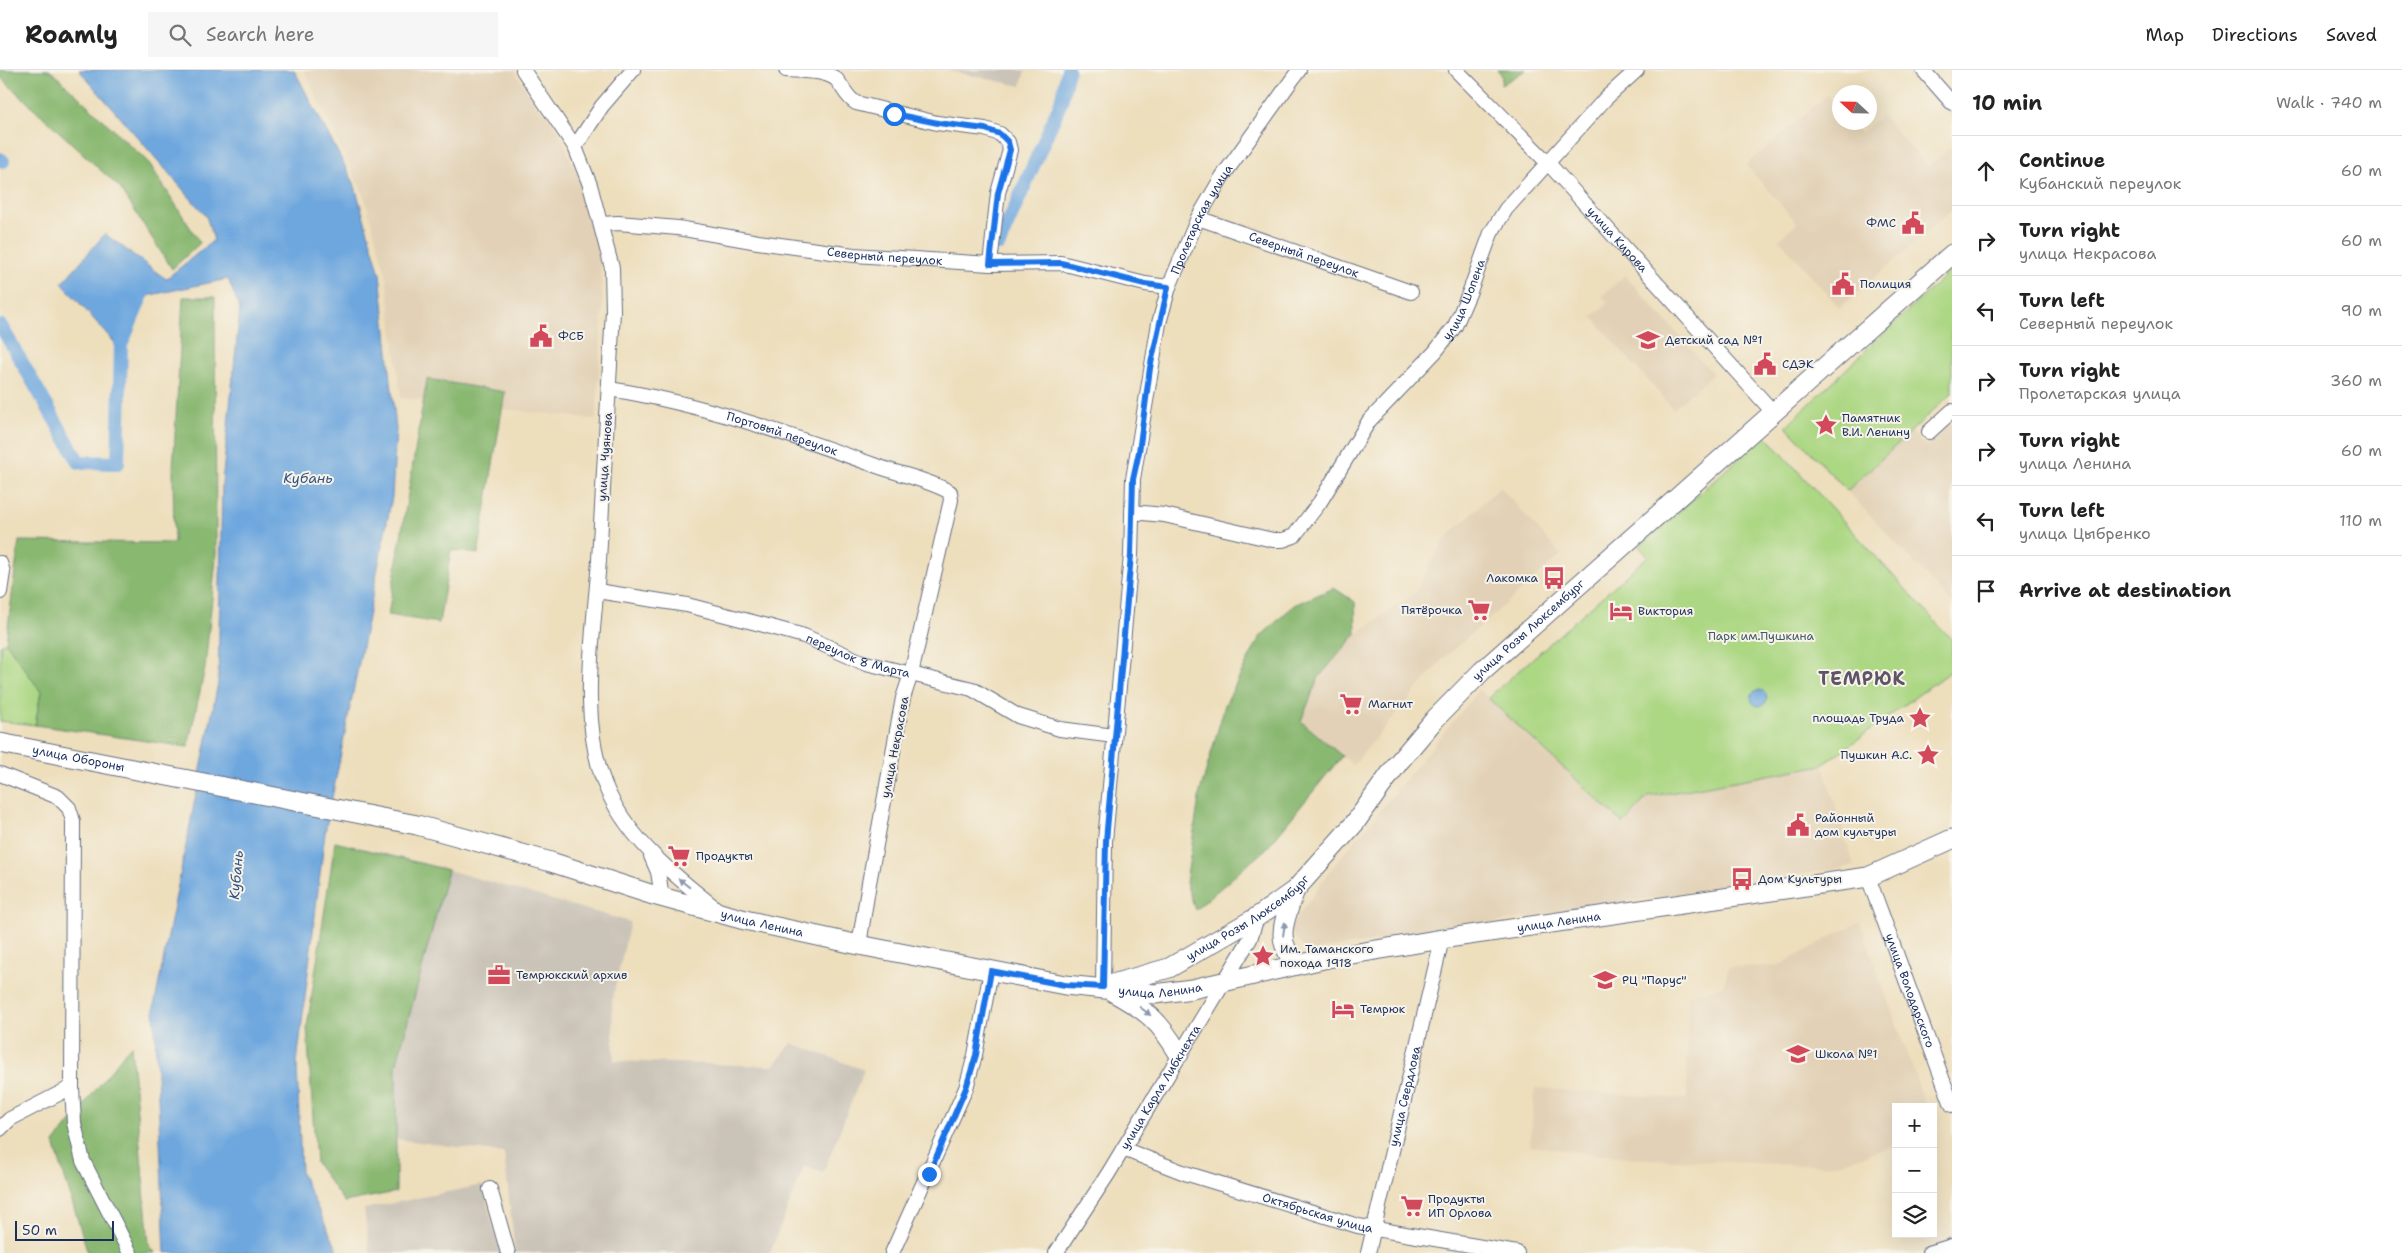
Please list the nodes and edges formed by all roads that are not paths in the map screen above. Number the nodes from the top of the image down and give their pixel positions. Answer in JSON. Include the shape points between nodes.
{"nodes":[{"id":1,"x":523,"y":70,"type":"edge"},
{"id":2,"x":633,"y":70,"type":"edge"},
{"id":3,"x":786,"y":70,"type":"edge"},
{"id":4,"x":1299,"y":70,"type":"edge"},
{"id":5,"x":1456,"y":70,"type":"edge"},
{"id":6,"x":1637,"y":70,"type":"edge"},
{"id":7,"x":1923,"y":70,"type":"edge"},
{"id":8,"x":1952,"y":103,"type":"edge"},
{"id":9,"x":575,"y":146,"type":"junction"},
{"id":10,"x":1548,"y":163,"type":"junction"},
{"id":11,"x":1198,"y":218,"type":"junction"},
{"id":12,"x":601,"y":224,"type":"junction"},
{"id":13,"x":1952,"y":254,"type":"edge"},
{"id":14,"x":990,"y":264,"type":"junction"},
{"id":15,"x":1168,"y":287,"type":"junction"},
{"id":16,"x":1412,"y":292,"type":"dead end"},
{"id":17,"x":609,"y":389,"type":"junction"},
{"id":18,"x":1952,"y":411,"type":"edge"},
{"id":19,"x":1774,"y":414,"type":"junction"},
{"id":20,"x":1929,"y":432,"type":"dead end"},
{"id":21,"x":950,"y":492,"type":"joint"},
{"id":22,"x":1132,"y":512,"type":"junction"},
{"id":23,"x":0,"y":563,"type":"edge"},
{"id":24,"x":597,"y":591,"type":"junction"},
{"id":25,"x":0,"y":592,"type":"edge"},
{"id":26,"x":911,"y":674,"type":"junction"},
{"id":27,"x":1114,"y":736,"type":"junction"},
{"id":28,"x":0,"y":743,"type":"edge"},
{"id":29,"x":0,"y":774,"type":"edge"},
{"id":30,"x":371,"y":816,"type":"joint"},
{"id":31,"x":1952,"y":839,"type":"edge"},
{"id":32,"x":649,"y":850,"type":"junction"},
{"id":33,"x":1868,"y":877,"type":"junction"},
{"id":34,"x":1295,"y":890,"type":"junction"},
{"id":35,"x":662,"y":897,"type":"junction"},
{"id":36,"x":722,"y":913,"type":"junction"},
{"id":37,"x":1257,"y":917,"type":"junction"},
{"id":38,"x":1442,"y":938,"type":"junction"},
{"id":39,"x":859,"y":945,"type":"junction"},
{"id":40,"x":1297,"y":965,"type":"junction"},
{"id":41,"x":991,"y":971,"type":"junction"},
{"id":42,"x":1222,"y":982,"type":"junction"},
{"id":43,"x":1103,"y":987,"type":"junction"},
{"id":44,"x":1179,"y":1054,"type":"junction"},
{"id":45,"x":72,"y":1087,"type":"junction"},
{"id":46,"x":1952,"y":1105,"type":"edge"},
{"id":47,"x":0,"y":1129,"type":"edge"},
{"id":48,"x":1123,"y":1148,"type":"junction"},
{"id":49,"x":490,"y":1189,"type":"dead end"},
{"id":50,"x":1373,"y":1229,"type":"junction"},
{"id":51,"x":1952,"y":1246,"type":"edge"},
{"id":52,"x":130,"y":1253,"type":"edge"},
{"id":53,"x":508,"y":1253,"type":"edge"},
{"id":54,"x":892,"y":1253,"type":"edge"},
{"id":55,"x":1056,"y":1253,"type":"edge"},
{"id":56,"x":1368,"y":1253,"type":"edge"},
{"id":57,"x":1517,"y":1253,"type":"edge"},
{"id":58,"x":1930,"y":1253,"type":"edge"}],
"edges":[{"from":1,"to":9,"type":"street","name":"улица Чуянова"},
{"from":2,"to":9,"type":"street","via":[[602,106]]},
{"from":3,"to":14,"type":"street","via":[[829,73],[856,103],[1000,134],[1008,142],[1010,150],[998,193]]},
{"from":4,"to":11,"type":"street","name":"Пролетарская улица","via":[[1222,177]]},
{"from":5,"to":10,"type":"street","name":"улица Кирова"},
{"from":6,"to":10,"type":"street","name":"улица Шопена","via":[[1606,98]]},
{"from":7,"to":8,"type":"street"},
{"from":9,"to":12,"type":"street","name":"улица Чуянова"},
{"from":10,"to":19,"type":"street","name":"улица Кирова"},
{"from":10,"to":22,"type":"street","name":"улица Шопена","via":[[1506,209],[1491,233],[1454,326],[1435,352],[1368,422],[1320,502],[1294,536],[1273,540],[1164,515]]},
{"from":11,"to":15,"type":"street","name":"Пролетарская улица"},
{"from":11,"to":16,"type":"street","name":"Северный переулок"},
{"from":12,"to":14,"type":"street","name":"Северный переулок","via":[[678,228],[854,255]]},
{"from":12,"to":17,"type":"street","name":"улица Чуянова","via":[[612,268],[614,311]]},
{"from":13,"to":19,"type":"main road","name":"улица Розы Люксембург"},
{"from":14,"to":15,"type":"street","name":"Северный переулок","via":[[1061,263]]},
{"from":15,"to":22,"type":"street","name":"Пролетарская улица","via":[[1150,368],[1133,479]]},
{"from":17,"to":21,"type":"street","name":"Портовый переулок","via":[[655,396],[715,413],[816,444]]},
{"from":17,"to":24,"type":"street","name":"улица Чуянова"},
{"from":18,"to":20,"type":"street"},
{"from":19,"to":34,"type":"main road","name":"улица Розы Люксембург","via":[[1482,671],[1398,763],[1354,824]]},
{"from":21,"to":26,"type":"street","name":"улица Некрасова","via":[[951,500]]},
{"from":22,"to":27,"type":"street","name":"Пролетарская улица"},
{"from":23,"to":25,"type":"street"},
{"from":24,"to":26,"type":"street","name":"переулок 8 Марта","via":[[687,605],[764,625],[804,636],[862,662]]},
{"from":24,"to":32,"type":"street","name":"улица Чуянова","via":[[590,724],[608,792],[626,822]]},
{"from":26,"to":27,"type":"street","name":"переулок 8 Марта","via":[[972,690],[1018,716],[1060,729]]},
{"from":26,"to":39,"type":"street","name":"улица Некрасова","via":[[900,717]]},
{"from":27,"to":43,"type":"street","name":"Пролетарская улица","via":[[1106,841]]},
{"from":28,"to":30,"type":"main road","name":"улица Обороны"},
{"from":29,"to":45,"type":"street","via":[[58,797],[69,808],[73,821]]},
{"from":30,"to":35,"type":"main road","name":"улица Ленина","via":[[417,825],[551,862]]},
{"from":31,"to":33,"type":"main road","name":"улица Ленина"},
{"from":32,"to":35,"type":"street","name":"улица Чуянова","via":[[658,872]]},
{"from":36,"to":32,"type":"street","name":"улица Чуянова","one_way":true,"via":[[674,876]]},
{"from":33,"to":38,"type":"main road","name":"улица Ленина"},
{"from":33,"to":46,"type":"street","name":"улица Володарского"},
{"from":34,"to":37,"type":"main road","name":"улица Розы Люксембург"},
{"from":40,"to":34,"type":"main road","one_way":true,"via":[[1282,942]]},
{"from":35,"to":36,"type":"main road","name":"улица Ленина"},
{"from":36,"to":39,"type":"main road","name":"улица Ленина"},
{"from":37,"to":42,"type":"street","name":"улица Карла Либкнехта","via":[[1250,939]]},
{"from":37,"to":43,"type":"main road","name":"улица Розы Люксембург","via":[[1169,968]]},
{"from":38,"to":40,"type":"main road","name":"улица Ленина"},
{"from":38,"to":50,"type":"street","name":"улица Свердлова"},
{"from":39,"to":41,"type":"main road","name":"улица Ленина"},
{"from":40,"to":42,"type":"main road","name":"улица Ленина"},
{"from":41,"to":43,"type":"main road","name":"улица Ленина","via":[[1065,985]]},
{"from":41,"to":54,"type":"street","via":[[976,1055],[966,1088]]},
{"from":42,"to":43,"type":"main road","name":"улица Ленина","via":[[1155,994]]},
{"from":42,"to":44,"type":"street","name":"улица Карла Либкнехта"},
{"from":43,"to":44,"type":"main road","one_way":true,"via":[[1154,1018]]},
{"from":44,"to":48,"type":"street","name":"улица Карла Либкнехта"},
{"from":45,"to":47,"type":"street","via":[[10,1119]]},
{"from":45,"to":52,"type":"street","via":[[74,1123],[83,1161]]},
{"from":48,"to":50,"type":"street","name":"Октябрьская улица","via":[[1185,1173]]},
{"from":48,"to":55,"type":"street","name":"улица Карла Либкнехта"},
{"from":49,"to":53,"type":"street"},
{"from":50,"to":56,"type":"street","name":"улица Свердлова"},
{"from":50,"to":57,"type":"street","name":"Октябрьская улица"},
{"from":51,"to":58,"type":"street"}]}
